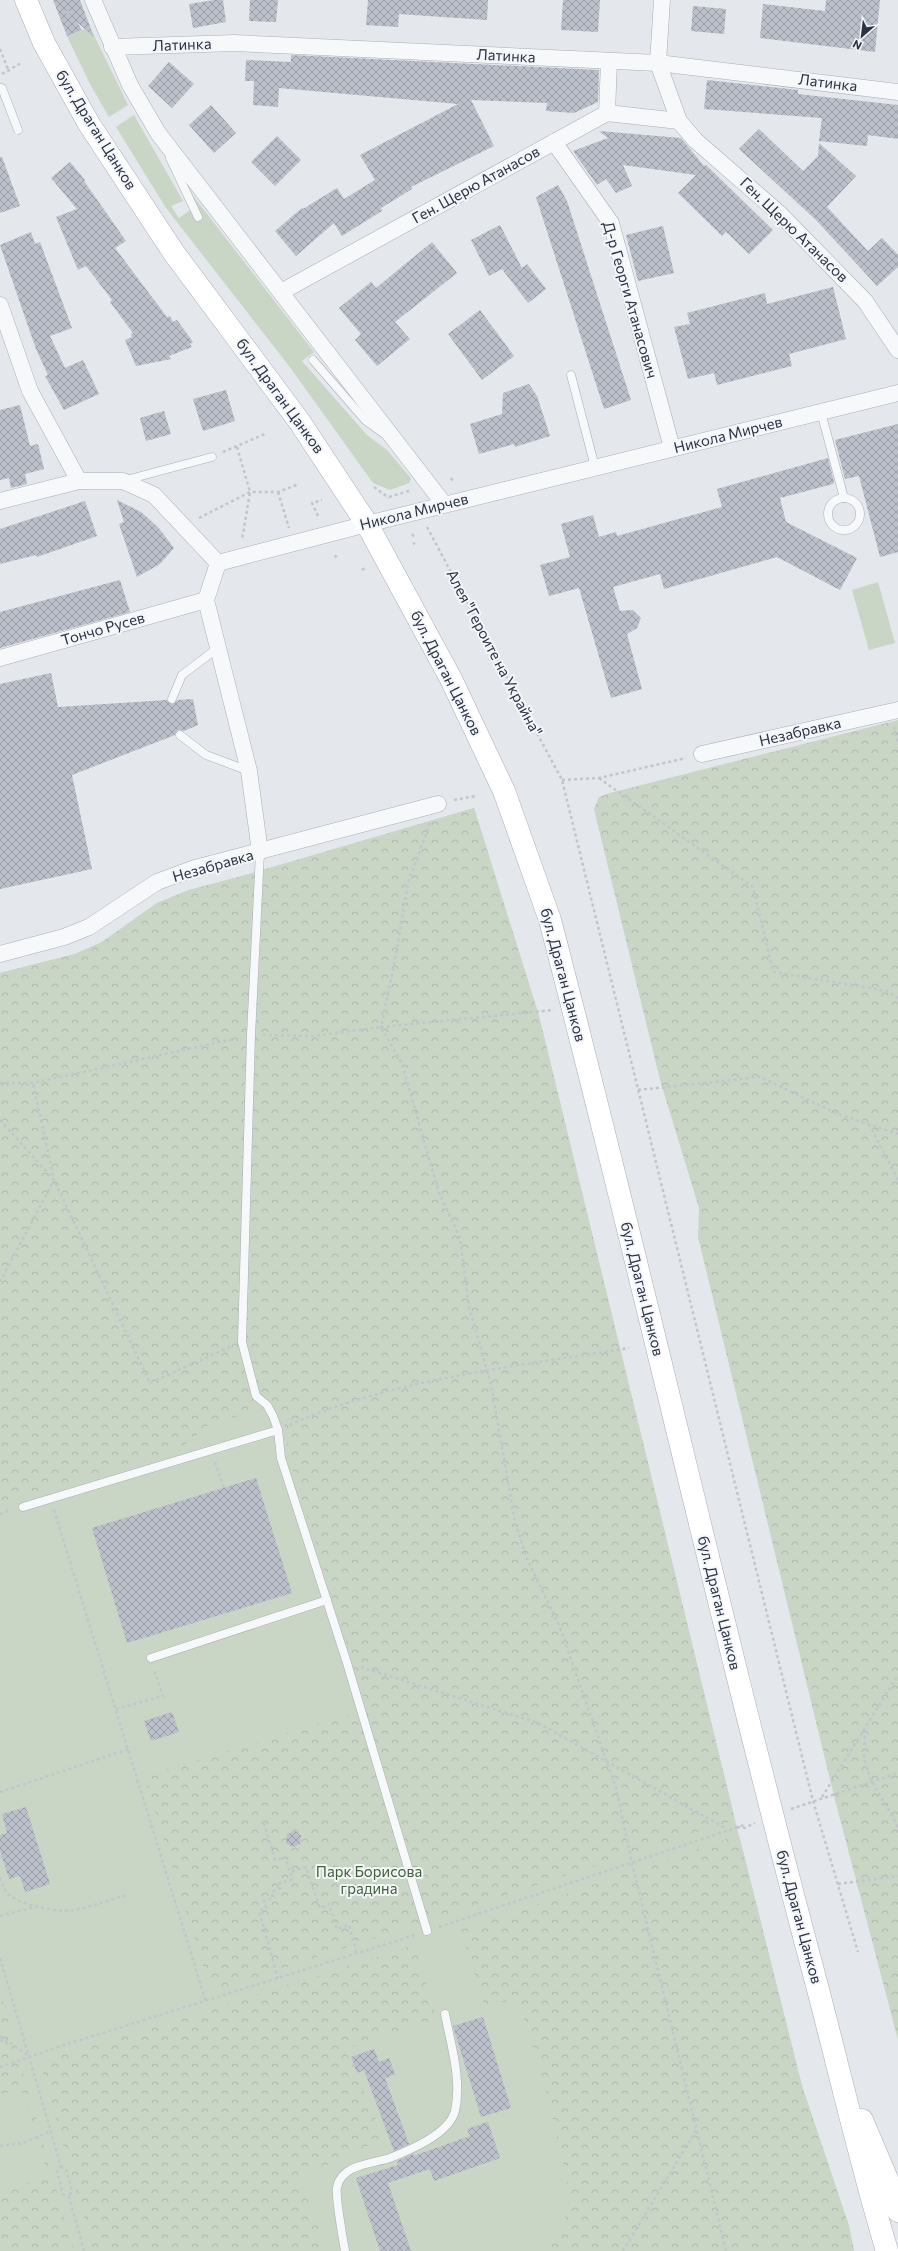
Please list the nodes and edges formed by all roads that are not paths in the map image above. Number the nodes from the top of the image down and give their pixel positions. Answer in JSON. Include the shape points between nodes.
{"nodes":[{"id":1,"x":26,"y":0,"type":"edge"},
{"id":2,"x":93,"y":0,"type":"edge"},
{"id":3,"x":662,"y":0,"type":"edge"},
{"id":4,"x":112,"y":47,"type":"junction"},
{"id":5,"x":609,"y":61,"type":"junction"},
{"id":6,"x":658,"y":63,"type":"junction"},
{"id":7,"x":0,"y":88,"type":"edge"},
{"id":8,"x":898,"y":92,"type":"edge"},
{"id":9,"x":607,"y":113,"type":"junction"},
{"id":10,"x":679,"y":121,"type":"junction"},
{"id":11,"x":18,"y":130,"type":"dead end"},
{"id":12,"x":157,"y":131,"type":"junction"},
{"id":13,"x":554,"y":142,"type":"junction"},
{"id":14,"x":198,"y":217,"type":"dead end"},
{"id":15,"x":281,"y":292,"type":"junction"},
{"id":16,"x":0,"y":306,"type":"edge"},
{"id":17,"x":898,"y":350,"type":"edge"},
{"id":18,"x":313,"y":360,"type":"dead end"},
{"id":19,"x":572,"y":374,"type":"dead end"},
{"id":20,"x":898,"y":393,"type":"edge"},
{"id":21,"x":821,"y":412,"type":"junction"},
{"id":22,"x":396,"y":442,"type":"junction"},
{"id":23,"x":672,"y":448,"type":"junction"},
{"id":24,"x":212,"y":457,"type":"dead end"},
{"id":25,"x":595,"y":467,"type":"junction"},
{"id":26,"x":79,"y":480,"type":"junction"},
{"id":27,"x":123,"y":481,"type":"junction"},
{"id":28,"x":844,"y":498,"type":"junction"},
{"id":29,"x":0,"y":501,"type":"edge"},
{"id":30,"x":444,"y":504,"type":"junction"},
{"id":31,"x":366,"y":524,"type":"junction"},
{"id":32,"x":218,"y":563,"type":"junction"},
{"id":33,"x":206,"y":600,"type":"junction"},
{"id":34,"x":219,"y":647,"type":"junction"},
{"id":35,"x":0,"y":658,"type":"edge"},
{"id":36,"x":172,"y":699,"type":"dead end"},
{"id":37,"x":898,"y":710,"type":"edge"},
{"id":38,"x":180,"y":735,"type":"dead end"},
{"id":39,"x":702,"y":754,"type":"road end"},
{"id":40,"x":249,"y":771,"type":"junction"},
{"id":41,"x":438,"y":804,"type":"road end"},
{"id":42,"x":260,"y":852,"type":"junction"},
{"id":43,"x":0,"y":954,"type":"edge"},
{"id":44,"x":278,"y":1430,"type":"junction"},
{"id":45,"x":23,"y":1507,"type":"dead end"},
{"id":46,"x":327,"y":1600,"type":"junction"},
{"id":47,"x":150,"y":1658,"type":"dead end"},
{"id":48,"x":428,"y":1931,"type":"road end"},
{"id":49,"x":446,"y":2014,"type":"dead end"},
{"id":50,"x":837,"y":2060,"type":"junction"},
{"id":51,"x":898,"y":2211,"type":"edge"},
{"id":52,"x":345,"y":2251,"type":"edge"},
{"id":53,"x":887,"y":2251,"type":"edge"}],
"edges":[{"from":1,"to":31,"type":"main road","name":"бул. Драган Цанков","via":[[44,43],[89,124],[174,253],[298,421]]},
{"from":2,"to":4,"type":"street"},
{"from":3,"to":6,"type":"street"},
{"from":4,"to":5,"type":"street","name":"Латинка","via":[[235,43]]},
{"from":4,"to":12,"type":"street","via":[[130,86]]},
{"from":5,"to":6,"type":"street","name":"Латинка"},
{"from":5,"to":9,"type":"street"},
{"from":6,"to":8,"type":"street","name":"Латинка"},
{"from":6,"to":10,"type":"street","name":"Ген. Щерю Атанасов"},
{"from":7,"to":11,"type":"lane"},
{"from":9,"to":10,"type":"street"},
{"from":9,"to":13,"type":"street","name":"Ген. Щерю Атанасов"},
{"from":10,"to":17,"type":"street","name":"Ген. Щерю Атанасов","via":[[695,140],[780,214],[865,301]]},
{"from":12,"to":14,"type":"lane"},
{"from":12,"to":15,"type":"street"},
{"from":13,"to":15,"type":"street","name":"Ген. Щерю Атанасов"},
{"from":13,"to":23,"type":"street","name":"Д-р Георги Атанасович","via":[[611,223]]},
{"from":15,"to":22,"type":"street"},
{"from":16,"to":26,"type":"street","via":[[30,391]]},
{"from":18,"to":22,"type":"lane","via":[[365,420]]},
{"from":19,"to":25,"type":"lane"},
{"from":20,"to":21,"type":"street","name":"Никола Мирчев"},
{"from":21,"to":23,"type":"street","name":"Никола Мирчев"},
{"from":21,"to":28,"type":"lane"},
{"from":22,"to":30,"type":"street"},
{"from":23,"to":25,"type":"street","name":"Никола Мирчев"},
{"from":24,"to":27,"type":"lane"},
{"from":25,"to":30,"type":"street","name":"Никола Мирчев"},
{"from":26,"to":27,"type":"street"},
{"from":26,"to":29,"type":"street"},
{"from":27,"to":32,"type":"street","via":[[154,495]]},
{"from":28,"to":28,"type":"lane","via":[[858,505],[860,516],[856,525],[841,530],[828,521],[828,510],[834,501]]},
{"from":30,"to":31,"type":"street","name":"Никола Мирчев"},
{"from":31,"to":32,"type":"street","name":"Никола Мирчев"},
{"from":31,"to":50,"type":"main road","name":"бул. Драган Цанков","via":[[451,679],[504,791],[550,920],[772,1815]]},
{"from":32,"to":33,"type":"street"},
{"from":33,"to":34,"type":"street"},
{"from":33,"to":35,"type":"street","name":"Тончо Русев"},
{"from":34,"to":36,"type":"lane","via":[[182,675]]},
{"from":34,"to":40,"type":"street"},
{"from":37,"to":39,"type":"street","name":"Незабравка"},
{"from":38,"to":40,"type":"lane","via":[[206,755]]},
{"from":40,"to":42,"type":"street"},
{"from":41,"to":42,"type":"street","name":"Незабравка"},
{"from":42,"to":43,"type":"street","name":"Незабравка","via":[[195,868],[157,882],[89,927],[64,937]]},
{"from":42,"to":44,"type":"lane","via":[[251,1035],[242,1342],[256,1396],[267,1405]]},
{"from":44,"to":45,"type":"lane"},
{"from":44,"to":46,"type":"lane","via":[[282,1458]]},
{"from":46,"to":47,"type":"lane"},
{"from":46,"to":48,"type":"lane"},
{"from":49,"to":52,"type":"lane","via":[[457,2081],[454,2111],[447,2126],[432,2138],[390,2158],[346,2172],[337,2187]]},
{"from":50,"to":51,"type":"main road","name":"бул. Драган Цанков","via":[[887,2178]]},
{"from":50,"to":53,"type":"main road","name":"бул. Драган Цанков","via":[[867,2186]]}]}
